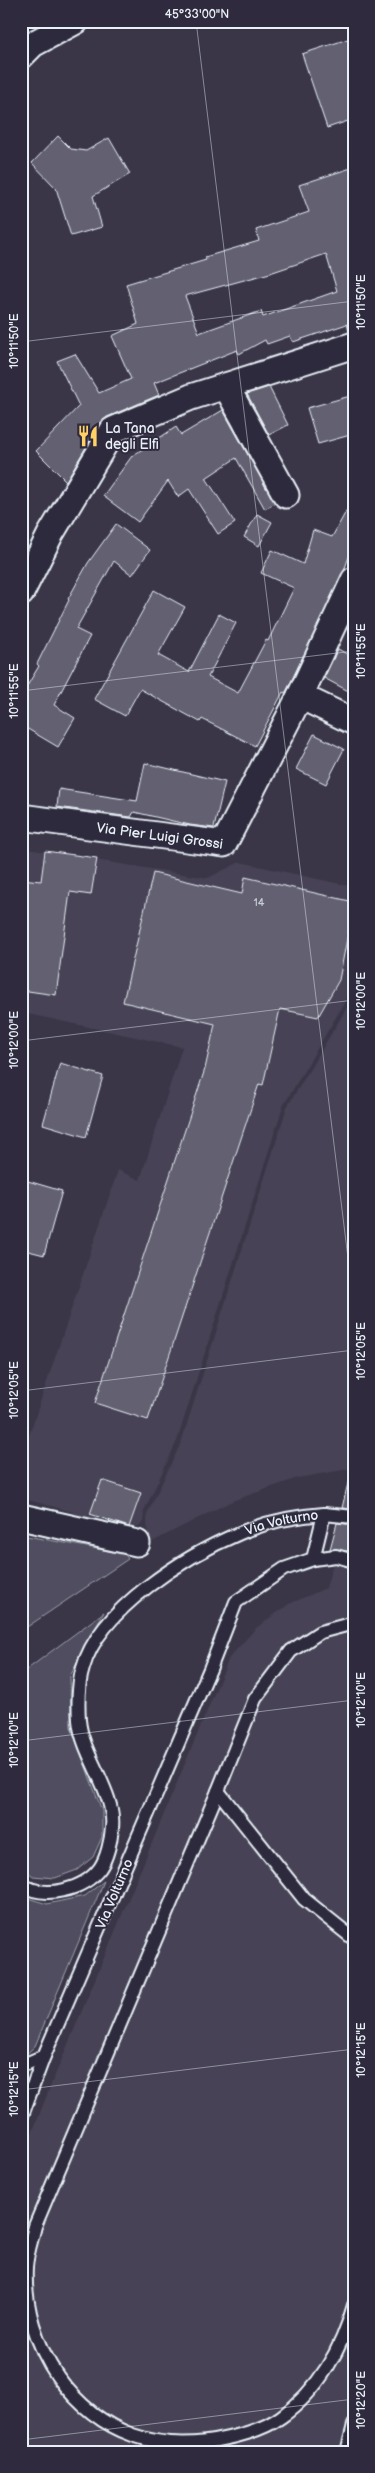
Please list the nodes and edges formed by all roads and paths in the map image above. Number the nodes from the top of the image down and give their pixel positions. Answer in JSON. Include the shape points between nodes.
{"nodes":[{"id":1,"x":76,"y":21,"type":"edge"},
{"id":2,"x":21,"y":56,"type":"edge"},
{"id":3,"x":354,"y":345,"type":"edge"},
{"id":4,"x":226,"y":386,"type":"junction"},
{"id":5,"x":286,"y":495,"type":"dead end"},
{"id":6,"x":354,"y":580,"type":"edge"},
{"id":7,"x":21,"y":593,"type":"edge"},
{"id":8,"x":300,"y":696,"type":"junction"},
{"id":9,"x":354,"y":722,"type":"edge"},
{"id":10,"x":21,"y":816,"type":"edge"},
{"id":11,"x":324,"y":1514,"type":"junction"},
{"id":12,"x":21,"y":1517,"type":"edge"},
{"id":13,"x":354,"y":1517,"type":"edge"},
{"id":14,"x":137,"y":1542,"type":"dead end"},
{"id":15,"x":313,"y":1559,"type":"junction"},
{"id":16,"x":354,"y":1561,"type":"edge"},
{"id":17,"x":354,"y":1623,"type":"edge"},
{"id":18,"x":218,"y":1791,"type":"junction"},
{"id":19,"x":21,"y":1884,"type":"edge"},
{"id":20,"x":354,"y":1939,"type":"edge"},
{"id":21,"x":44,"y":2056,"type":"junction"},
{"id":22,"x":21,"y":2066,"type":"edge"},
{"id":23,"x":21,"y":2118,"type":"edge"},
{"id":24,"x":354,"y":2305,"type":"edge"},
{"id":25,"x":354,"y":2425,"type":"edge"},
{"id":26,"x":347,"y":2452,"type":"edge"}],
"edges":[{"from":1,"to":2,"type":"street","via":[[33,44]]},
{"from":3,"to":4,"type":"street"},
{"from":4,"to":5,"type":"street"},
{"from":4,"to":7,"type":"street","via":[[113,430],[50,535]]},
{"from":6,"to":8,"type":"street","name":"Via Pier Luigi Grossi"},
{"from":8,"to":9,"type":"street"},
{"from":8,"to":10,"type":"street","name":"Via Pier Luigi Grossi","via":[[224,844]]},
{"from":11,"to":13,"type":"lane"},
{"from":11,"to":15,"type":"lane","name":"Via Volturno"},
{"from":11,"to":19,"type":"lane","name":"Via Volturno","via":[[299,1516],[240,1533],[198,1554],[120,1608],[100,1634],[83,1667],[80,1695],[79,1722],[91,1762],[109,1803],[113,1827],[109,1846],[100,1868],[82,1883],[66,1890],[46,1891],[26,1888]]},
{"from":12,"to":14,"type":"street"},
{"from":15,"to":16,"type":"lane","via":[[336,1556]]},
{"from":15,"to":21,"type":"lane","name":"Via Volturno","via":[[284,1568],[236,1602]]},
{"from":17,"to":18,"type":"lane","via":[[320,1632],[291,1651],[271,1674],[254,1699]]},
{"from":18,"to":20,"type":"lane","via":[[304,1900]]},
{"from":18,"to":24,"type":"lane","via":[[35,2226],[26,2266],[29,2313],[45,2359],[71,2395],[95,2417],[125,2433],[163,2444],[202,2444],[246,2434],[279,2418],[304,2397],[341,2343]]},
{"from":21,"to":22,"type":"lane"},
{"from":21,"to":23,"type":"lane","name":"Via Volturno"},
{"from":25,"to":26,"type":"lane"}]}
